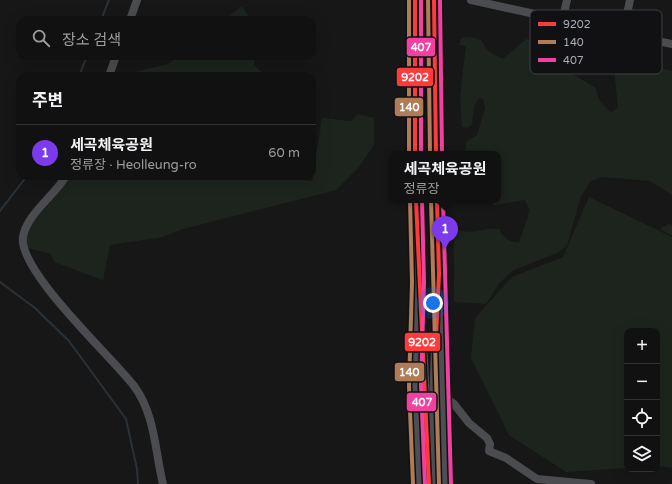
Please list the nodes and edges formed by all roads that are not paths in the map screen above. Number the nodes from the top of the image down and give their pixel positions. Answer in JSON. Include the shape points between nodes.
{"nodes":[{"id":1,"x":137,"y":0,"type":"edge"},
{"id":2,"x":415,"y":0,"type":"edge"},
{"id":3,"x":434,"y":0,"type":"edge"},
{"id":4,"x":471,"y":0,"type":"edge"},
{"id":5,"x":567,"y":0,"type":"edge"},
{"id":6,"x":630,"y":0,"type":"edge"},
{"id":7,"x":565,"y":10,"type":"edge"},
{"id":8,"x":628,"y":10,"type":"edge"},
{"id":9,"x":530,"y":14,"type":"edge"},
{"id":10,"x":131,"y":16,"type":"edge"},
{"id":11,"x":662,"y":42,"type":"edge"},
{"id":12,"x":672,"y":44,"type":"edge"},
{"id":13,"x":115,"y":60,"type":"edge"},
{"id":14,"x":110,"y":72,"type":"edge"},
{"id":15,"x":416,"y":151,"type":"edge"},
{"id":16,"x":436,"y":151,"type":"edge"},
{"id":17,"x":63,"y":180,"type":"edge"},
{"id":18,"x":416,"y":203,"type":"edge"},
{"id":19,"x":437,"y":203,"type":"edge"},
{"id":20,"x":439,"y":274,"type":"junction"},
{"id":21,"x":418,"y":282,"type":"junction"},
{"id":22,"x":443,"y":396,"type":"junction"},
{"id":23,"x":163,"y":484,"type":"edge"},
{"id":24,"x":419,"y":484,"type":"edge"},
{"id":25,"x":429,"y":484,"type":"edge"},
{"id":26,"x":436,"y":484,"type":"edge"},
{"id":27,"x":445,"y":484,"type":"edge"},
{"id":28,"x":591,"y":484,"type":"edge"}],
"edges":[{"from":1,"to":10,"type":"street"},
{"from":2,"to":15,"type":"main road"},
{"from":3,"to":16,"type":"main road"},
{"from":4,"to":9,"type":"street"},
{"from":5,"to":7,"type":"street"},
{"from":6,"to":8,"type":"street"},
{"from":11,"to":12,"type":"street"},
{"from":13,"to":14,"type":"street"},
{"from":17,"to":23,"type":"street","via":[[28,222],[23,238],[24,253],[52,293],[140,395],[154,433]]},
{"from":18,"to":21,"type":"main road"},
{"from":19,"to":20,"type":"main road"},
{"from":20,"to":22,"type":"main road"},
{"from":20,"to":26,"type":"main road","via":[[434,406]]},
{"from":21,"to":24,"type":"main road","via":[[414,386]]},
{"from":21,"to":25,"type":"main road"},
{"from":22,"to":27,"type":"main road"},
{"from":22,"to":28,"type":"street","via":[[454,404],[468,423],[487,438],[490,444],[489,451],[506,458],[537,479]]}]}
